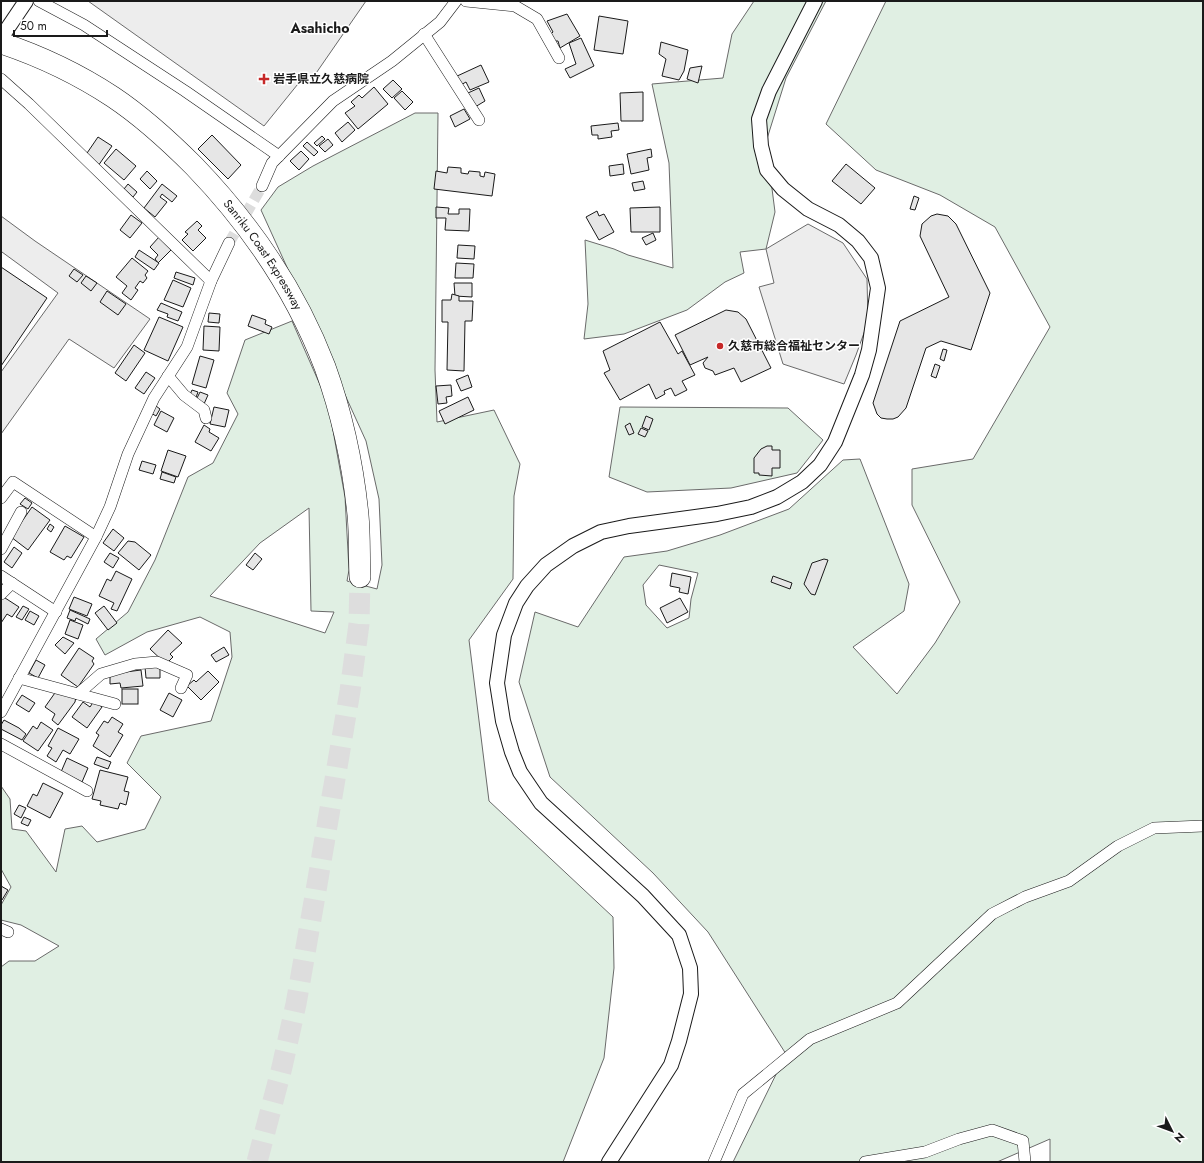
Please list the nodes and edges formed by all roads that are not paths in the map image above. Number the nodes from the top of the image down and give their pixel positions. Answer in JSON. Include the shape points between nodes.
{"nodes":[{"id":1,"x":26,"y":1,"type":"edge"},
{"id":2,"x":39,"y":1,"type":"edge"},
{"id":3,"x":456,"y":1,"type":"edge"},
{"id":4,"x":466,"y":1,"type":"edge"},
{"id":5,"x":815,"y":1,"type":"edge"},
{"id":6,"x":424,"y":34,"type":"junction"},
{"id":7,"x":2,"y":42,"type":"edge"},
{"id":8,"x":558,"y":58,"type":"dead end"},
{"id":9,"x":1,"y":79,"type":"edge"},
{"id":10,"x":479,"y":120,"type":"dead end"},
{"id":11,"x":279,"y":156,"type":"junction"},
{"id":12,"x":262,"y":186,"type":"tunnel mouth"},
{"id":13,"x":229,"y":243,"type":"tunnel mouth"},
{"id":14,"x":211,"y":281,"type":"junction"},
{"id":15,"x":168,"y":376,"type":"junction"},
{"id":16,"x":206,"y":418,"type":"dead end"},
{"id":17,"x":1,"y":498,"type":"edge"},
{"id":18,"x":22,"y":512,"type":"dead end"},
{"id":19,"x":96,"y":537,"type":"junction"},
{"id":20,"x":1,"y":549,"type":"edge"},
{"id":21,"x":1,"y":576,"type":"edge"},
{"id":22,"x":360,"y":577,"type":"tunnel mouth"},
{"id":23,"x":12,"y":583,"type":"junction"},
{"id":24,"x":1,"y":594,"type":"edge"},
{"id":25,"x":56,"y":612,"type":"junction"},
{"id":26,"x":19,"y":678,"type":"junction"},
{"id":27,"x":181,"y":688,"type":"dead end"},
{"id":28,"x":78,"y":694,"type":"junction"},
{"id":29,"x":115,"y":704,"type":"dead end"},
{"id":30,"x":1,"y":712,"type":"edge"},
{"id":31,"x":1,"y":744,"type":"edge"},
{"id":32,"x":87,"y":791,"type":"dead end"},
{"id":33,"x":1203,"y":826,"type":"edge"},
{"id":34,"x":609,"y":1162,"type":"edge"},
{"id":35,"x":714,"y":1162,"type":"edge"},
{"id":36,"x":865,"y":1162,"type":"edge"},
{"id":37,"x":1025,"y":1162,"type":"edge"}],
"edges":[{"from":1,"to":7,"type":"street"},
{"from":2,"to":11,"type":"street","via":[[84,26],[185,91]]},
{"from":3,"to":6,"type":"street","via":[[440,22]]},
{"from":4,"to":8,"type":"street","via":[[515,6],[537,19]]},
{"from":5,"to":34,"type":"street","via":[[769,91],[759,119],[761,146],[767,170],[783,189],[808,209],[839,225],[858,241],[871,258],[878,288],[869,350],[862,375],[835,442],[820,465],[802,482],[777,498],[717,514],[601,532],[573,546],[546,564],[527,586],[516,603],[504,634],[497,683],[505,729],[520,772],[542,803],[643,896],[679,935],[690,968],[691,994],[671,1065]]},
{"from":6,"to":10,"type":"street"},
{"from":6,"to":11,"type":"street","via":[[392,61],[333,101]]},
{"from":7,"to":22,"type":"highway","name":"Sanriku Coast Expressway","via":[[86,80],[139,116],[164,136],[216,190],[255,237],[309,327],[330,383],[352,469],[358,517]]},
{"from":9,"to":14,"type":"street"},
{"from":11,"to":12,"type":"street","via":[[272,163]]},
{"from":13,"to":14,"type":"street"},
{"from":14,"to":15,"type":"street","via":[[187,347]]},
{"from":15,"to":16,"type":"street","via":[[184,396],[204,410]]},
{"from":15,"to":19,"type":"street","via":[[154,398],[128,454],[110,507]]},
{"from":17,"to":19,"type":"street","via":[[13,482]]},
{"from":18,"to":20,"type":"street"},
{"from":19,"to":25,"type":"street"},
{"from":21,"to":23,"type":"street"},
{"from":23,"to":24,"type":"street"},
{"from":23,"to":25,"type":"street"},
{"from":25,"to":26,"type":"street"},
{"from":26,"to":28,"type":"street"},
{"from":26,"to":30,"type":"street"},
{"from":27,"to":28,"type":"street","via":[[187,675],[157,662],[135,664],[101,674]]},
{"from":28,"to":29,"type":"street"},
{"from":31,"to":32,"type":"street"},
{"from":33,"to":35,"type":"street","via":[[1154,828],[1118,846],[1069,881],[1025,897],[992,914],[897,1003],[810,1039],[743,1094]]},
{"from":36,"to":37,"type":"street","via":[[925,1152],[992,1130],[1023,1141]]}]}
